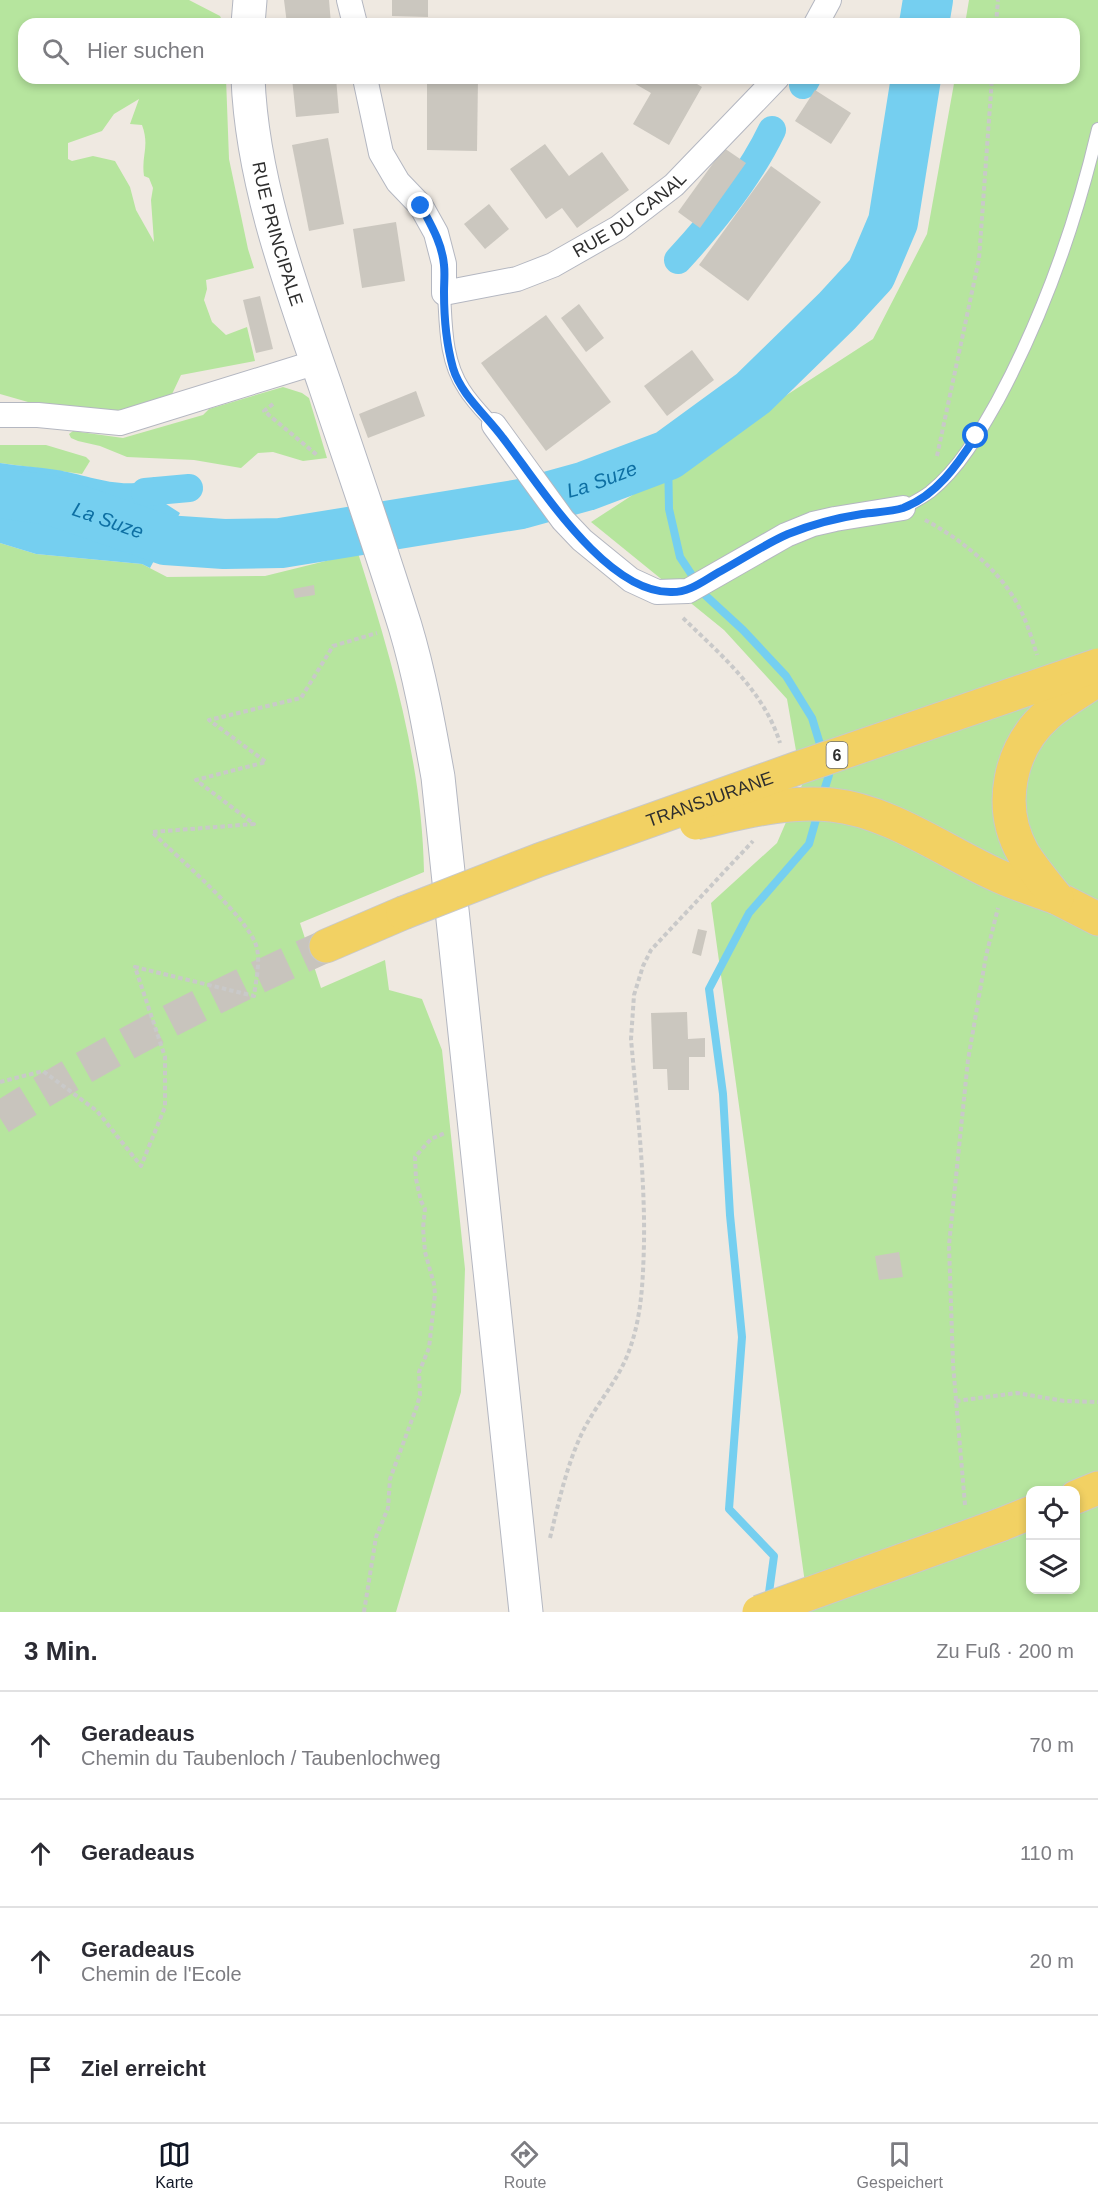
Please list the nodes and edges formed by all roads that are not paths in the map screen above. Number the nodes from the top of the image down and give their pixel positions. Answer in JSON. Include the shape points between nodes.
{"nodes":[{"id":1,"x":250,"y":0,"type":"edge"},
{"id":2,"x":829,"y":0,"type":"edge"},
{"id":3,"x":248,"y":18,"type":"edge"},
{"id":4,"x":819,"y":18,"type":"edge"},
{"id":5,"x":249,"y":84,"type":"edge"},
{"id":6,"x":366,"y":84,"type":"edge"},
{"id":7,"x":771,"y":84,"type":"edge"},
{"id":8,"x":1098,"y":129,"type":"edge"},
{"id":9,"x":444,"y":293,"type":"junction"},
{"id":10,"x":314,"y":372,"type":"junction"},
{"id":11,"x":0,"y":416,"type":"edge"},
{"id":12,"x":494,"y":425,"type":"joint"},
{"id":13,"x":903,"y":508,"type":"joint"},
{"id":14,"x":1098,"y":665,"type":"edge"},
{"id":15,"x":1098,"y":680,"type":"edge"},
{"id":16,"x":577,"y":847,"type":"junction"},
{"id":17,"x":1057,"y":898,"type":"junction"},
{"id":18,"x":1098,"y":919,"type":"edge"},
{"id":19,"x":335,"y":942,"type":"tunnel mouth"},
{"id":20,"x":1098,"y":1488,"type":"edge"},
{"id":21,"x":1080,"y":1495,"type":"edge"},
{"id":22,"x":1026,"y":1515,"type":"edge"},
{"id":23,"x":526,"y":1612,"type":"edge"},
{"id":24,"x":759,"y":1612,"type":"edge"}],
"edges":[{"from":1,"to":3,"type":"main road"},
{"from":2,"to":4,"type":"street"},
{"from":5,"to":10,"type":"main road","name":"RUE PRINCIPALE","via":[[264,191]]},
{"from":6,"to":9,"type":"street","via":[[381,153],[436,233],[444,264]]},
{"from":7,"to":9,"type":"street","name":"RUE DU CANAL","via":[[674,185],[618,228],[553,265],[517,279]]},
{"from":8,"to":13,"type":"lane","via":[[1055,276],[1040,315],[990,414],[960,461],[929,493]]},
{"from":9,"to":12,"type":"lane","via":[[447,347],[454,371],[464,390]]},
{"from":10,"to":11,"type":"street","via":[[120,423],[38,415]]},
{"from":10,"to":23,"type":"main road","name":"RUE PRINCIPALE","via":[[392,627],[424,700],[438,777]]},
{"from":12,"to":13,"type":"street","via":[[582,540],[631,580],[657,592],[688,591],[786,535],[813,524]]},
{"from":14,"to":16,"type":"main road","name":"TRANSJURANE","number":"6","bridge":true},
{"from":15,"to":17,"type":"main road","bridge":true,"via":[[1041,721],[1018,755],[1010,786],[1010,811],[1018,842]]},
{"from":16,"to":17,"type":"main road","bridge":true,"via":[[769,808],[835,805],[890,822],[1001,877]]},
{"from":16,"to":19,"type":"main road","name":"TRANSJURANE","number":"6","bridge":true},
{"from":17,"to":18,"type":"main road"},
{"from":20,"to":21,"type":"main road"},
{"from":22,"to":24,"type":"main road","bridge":true}]}
